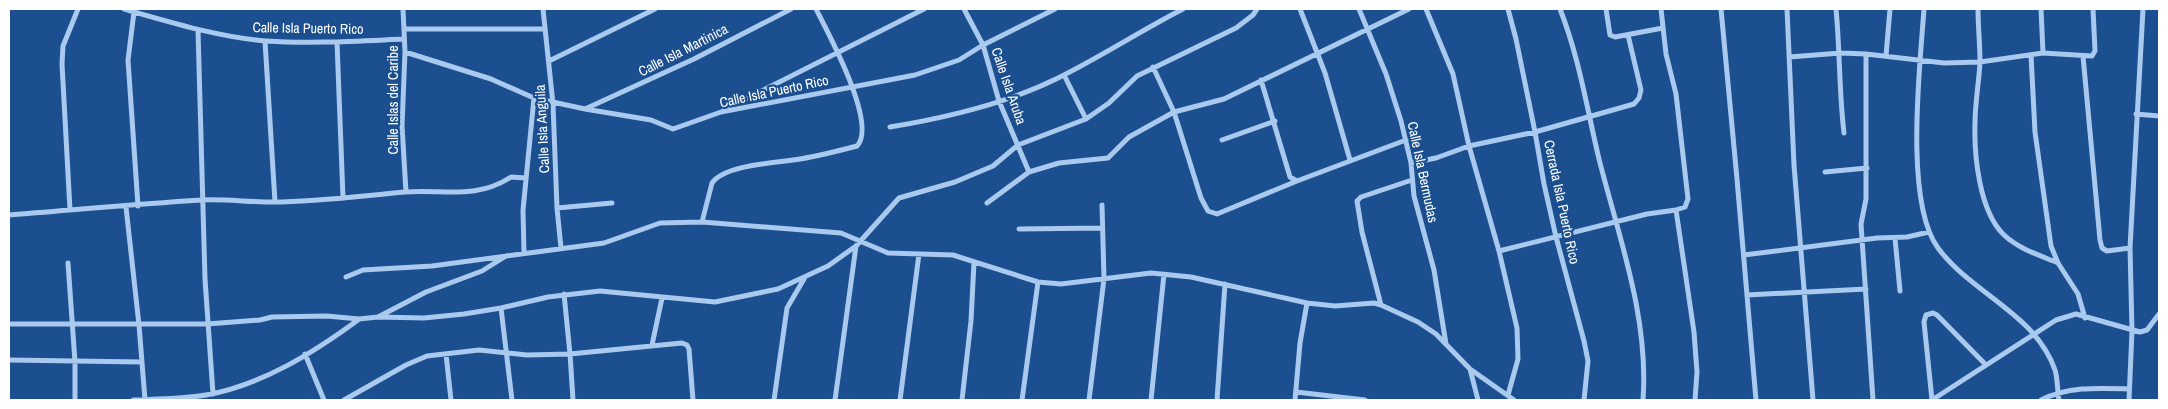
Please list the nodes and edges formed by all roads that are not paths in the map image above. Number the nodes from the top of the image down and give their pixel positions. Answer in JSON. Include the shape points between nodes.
{"nodes":[{"id":1,"x":78,"y":9,"type":"edge"},
{"id":2,"x":124,"y":9,"type":"edge"},
{"id":3,"x":403,"y":9,"type":"edge"},
{"id":4,"x":543,"y":9,"type":"edge"},
{"id":5,"x":655,"y":9,"type":"edge"},
{"id":6,"x":791,"y":9,"type":"edge"},
{"id":7,"x":816,"y":9,"type":"edge"},
{"id":8,"x":924,"y":9,"type":"edge"},
{"id":9,"x":964,"y":9,"type":"edge"},
{"id":10,"x":1055,"y":9,"type":"edge"},
{"id":11,"x":1183,"y":9,"type":"edge"},
{"id":12,"x":1257,"y":9,"type":"edge"},
{"id":13,"x":1300,"y":9,"type":"edge"},
{"id":14,"x":1359,"y":9,"type":"edge"},
{"id":15,"x":1409,"y":9,"type":"edge"},
{"id":16,"x":1426,"y":9,"type":"edge"},
{"id":17,"x":1508,"y":9,"type":"edge"},
{"id":18,"x":1560,"y":9,"type":"edge"},
{"id":19,"x":1606,"y":9,"type":"edge"},
{"id":20,"x":1661,"y":9,"type":"edge"},
{"id":21,"x":1721,"y":9,"type":"edge"},
{"id":22,"x":1787,"y":9,"type":"edge"},
{"id":23,"x":1836,"y":9,"type":"edge"},
{"id":24,"x":1890,"y":9,"type":"edge"},
{"id":25,"x":1924,"y":9,"type":"edge"},
{"id":26,"x":1978,"y":9,"type":"edge"},
{"id":27,"x":2040,"y":9,"type":"edge"},
{"id":28,"x":2094,"y":9,"type":"edge"},
{"id":29,"x":2143,"y":9,"type":"edge"},
{"id":30,"x":134,"y":12,"type":"junction"},
{"id":31,"x":1663,"y":28,"type":"junction"},
{"id":32,"x":404,"y":29,"type":"junction"},
{"id":33,"x":545,"y":29,"type":"junction"},
{"id":34,"x":1367,"y":29,"type":"junction"},
{"id":35,"x":198,"y":30,"type":"junction"},
{"id":36,"x":1628,"y":35,"type":"junction"},
{"id":37,"x":404,"y":39,"type":"junction"},
{"id":38,"x":265,"y":41,"type":"junction"},
{"id":39,"x":337,"y":42,"type":"junction"},
{"id":40,"x":983,"y":45,"type":"junction"},
{"id":41,"x":405,"y":52,"type":"junction"},
{"id":42,"x":1318,"y":52,"type":"junction"},
{"id":43,"x":837,"y":53,"type":"junction"},
{"id":44,"x":1841,"y":53,"type":"junction"},
{"id":45,"x":2043,"y":53,"type":"junction"},
{"id":46,"x":1866,"y":54,"type":"junction"},
{"id":47,"x":2031,"y":55,"type":"junction"},
{"id":48,"x":1886,"y":56,"type":"junction"},
{"id":49,"x":2083,"y":56,"type":"junction"},
{"id":50,"x":1789,"y":57,"type":"junction"},
{"id":51,"x":1919,"y":59,"type":"junction"},
{"id":52,"x":549,"y":61,"type":"junction"},
{"id":53,"x":1980,"y":62,"type":"junction"},
{"id":54,"x":1153,"y":67,"type":"junction"},
{"id":55,"x":1064,"y":74,"type":"junction"},
{"id":56,"x":1261,"y":80,"type":"junction"},
{"id":57,"x":853,"y":87,"type":"junction"},
{"id":58,"x":534,"y":98,"type":"junction"},
{"id":59,"x":999,"y":101,"type":"junction"},
{"id":60,"x":554,"y":104,"type":"junction"},
{"id":61,"x":585,"y":110,"type":"junction"},
{"id":62,"x":721,"y":112,"type":"junction"},
{"id":63,"x":1174,"y":112,"type":"junction"},
{"id":64,"x":2136,"y":114,"type":"junction"},
{"id":65,"x":2159,"y":116,"type":"edge"},
{"id":66,"x":1589,"y":118,"type":"junction"},
{"id":67,"x":1086,"y":119,"type":"junction"},
{"id":68,"x":1274,"y":122,"type":"junction"},
{"id":69,"x":890,"y":126,"type":"dead end"},
{"id":70,"x":1535,"y":132,"type":"junction"},
{"id":71,"x":1844,"y":133,"type":"dead end"},
{"id":72,"x":1222,"y":140,"type":"dead end"},
{"id":73,"x":1406,"y":140,"type":"junction"},
{"id":74,"x":1018,"y":145,"type":"junction"},
{"id":75,"x":1469,"y":146,"type":"junction"},
{"id":76,"x":1350,"y":160,"type":"junction"},
{"id":77,"x":1410,"y":163,"type":"junction"},
{"id":78,"x":1867,"y":168,"type":"junction"},
{"id":79,"x":1029,"y":172,"type":"junction"},
{"id":80,"x":1825,"y":172,"type":"dead end"},
{"id":81,"x":526,"y":178,"type":"junction"},
{"id":82,"x":1412,"y":180,"type":"junction"},
{"id":83,"x":1297,"y":181,"type":"junction"},
{"id":84,"x":406,"y":192,"type":"junction"},
{"id":85,"x":343,"y":198,"type":"junction"},
{"id":86,"x":203,"y":200,"type":"junction"},
{"id":87,"x":275,"y":202,"type":"junction"},
{"id":88,"x":612,"y":203,"type":"dead end"},
{"id":89,"x":986,"y":203,"type":"dead end"},
{"id":90,"x":1102,"y":205,"type":"dead end"},
{"id":91,"x":138,"y":206,"type":"junction"},
{"id":92,"x":126,"y":207,"type":"junction"},
{"id":93,"x":557,"y":208,"type":"junction"},
{"id":94,"x":70,"y":210,"type":"junction"},
{"id":95,"x":1676,"y":210,"type":"junction"},
{"id":96,"x":9,"y":215,"type":"edge"},
{"id":97,"x":702,"y":222,"type":"junction"},
{"id":98,"x":1615,"y":222,"type":"junction"},
{"id":99,"x":1102,"y":228,"type":"junction"},
{"id":100,"x":1019,"y":229,"type":"dead end"},
{"id":101,"x":1929,"y":232,"type":"junction"},
{"id":102,"x":1556,"y":237,"type":"junction"},
{"id":103,"x":1895,"y":238,"type":"junction"},
{"id":104,"x":1862,"y":240,"type":"junction"},
{"id":105,"x":857,"y":244,"type":"junction"},
{"id":106,"x":560,"y":248,"type":"junction"},
{"id":107,"x":1802,"y":248,"type":"junction"},
{"id":108,"x":2130,"y":248,"type":"junction"},
{"id":109,"x":1499,"y":251,"type":"junction"},
{"id":110,"x":524,"y":253,"type":"junction"},
{"id":111,"x":919,"y":254,"type":"junction"},
{"id":112,"x":1744,"y":255,"type":"junction"},
{"id":113,"x":506,"y":256,"type":"junction"},
{"id":114,"x":974,"y":262,"type":"junction"},
{"id":115,"x":68,"y":263,"type":"dead end"},
{"id":116,"x":2058,"y":263,"type":"junction"},
{"id":117,"x":1164,"y":274,"type":"junction"},
{"id":118,"x":346,"y":277,"type":"dead end"},
{"id":119,"x":804,"y":278,"type":"junction"},
{"id":120,"x":1104,"y":279,"type":"junction"},
{"id":121,"x":1038,"y":282,"type":"junction"},
{"id":122,"x":1225,"y":284,"type":"junction"},
{"id":123,"x":1866,"y":289,"type":"junction"},
{"id":124,"x":1900,"y":290,"type":"dead end"},
{"id":125,"x":1805,"y":293,"type":"junction"},
{"id":126,"x":564,"y":294,"type":"junction"},
{"id":127,"x":1747,"y":296,"type":"junction"},
{"id":128,"x":662,"y":298,"type":"junction"},
{"id":129,"x":1307,"y":303,"type":"junction"},
{"id":130,"x":1381,"y":305,"type":"junction"},
{"id":131,"x":502,"y":308,"type":"junction"},
{"id":132,"x":2159,"y":314,"type":"edge"},
{"id":133,"x":378,"y":317,"type":"junction"},
{"id":134,"x":2086,"y":318,"type":"junction"},
{"id":135,"x":359,"y":319,"type":"junction"},
{"id":136,"x":9,"y":324,"type":"edge"},
{"id":137,"x":140,"y":324,"type":"junction"},
{"id":138,"x":207,"y":324,"type":"junction"},
{"id":139,"x":72,"y":325,"type":"junction"},
{"id":140,"x":2132,"y":331,"type":"junction"},
{"id":141,"x":2034,"y":334,"type":"junction"},
{"id":142,"x":1446,"y":344,"type":"junction"},
{"id":143,"x":652,"y":345,"type":"junction"},
{"id":144,"x":507,"y":353,"type":"junction"},
{"id":145,"x":305,"y":354,"type":"junction"},
{"id":146,"x":446,"y":354,"type":"junction"},
{"id":147,"x":570,"y":354,"type":"junction"},
{"id":148,"x":9,"y":360,"type":"edge"},
{"id":149,"x":75,"y":362,"type":"junction"},
{"id":150,"x":141,"y":362,"type":"junction"},
{"id":151,"x":1986,"y":365,"type":"junction"},
{"id":152,"x":1470,"y":369,"type":"junction"},
{"id":153,"x":2129,"y":389,"type":"junction"},
{"id":154,"x":1296,"y":392,"type":"junction"},
{"id":155,"x":2057,"y":392,"type":"junction"},
{"id":156,"x":213,"y":394,"type":"junction"},
{"id":157,"x":1508,"y":395,"type":"junction"},
{"id":158,"x":75,"y":400,"type":"edge"},
{"id":159,"x":133,"y":400,"type":"edge"},
{"id":160,"x":145,"y":400,"type":"edge"},
{"id":161,"x":324,"y":400,"type":"edge"},
{"id":162,"x":344,"y":400,"type":"edge"},
{"id":163,"x":451,"y":400,"type":"edge"},
{"id":164,"x":512,"y":400,"type":"edge"},
{"id":165,"x":572,"y":400,"type":"edge"},
{"id":166,"x":693,"y":400,"type":"edge"},
{"id":167,"x":774,"y":400,"type":"edge"},
{"id":168,"x":835,"y":400,"type":"edge"},
{"id":169,"x":900,"y":400,"type":"edge"},
{"id":170,"x":962,"y":400,"type":"edge"},
{"id":171,"x":1022,"y":400,"type":"edge"},
{"id":172,"x":1088,"y":400,"type":"edge"},
{"id":173,"x":1151,"y":400,"type":"edge"},
{"id":174,"x":1217,"y":400,"type":"edge"},
{"id":175,"x":1295,"y":400,"type":"edge"},
{"id":176,"x":1363,"y":400,"type":"edge"},
{"id":177,"x":1478,"y":400,"type":"edge"},
{"id":178,"x":1514,"y":400,"type":"edge"},
{"id":179,"x":1584,"y":400,"type":"edge"},
{"id":180,"x":1643,"y":400,"type":"edge"},
{"id":181,"x":1694,"y":400,"type":"edge"},
{"id":182,"x":1756,"y":400,"type":"edge"},
{"id":183,"x":1813,"y":400,"type":"edge"},
{"id":184,"x":1874,"y":400,"type":"edge"},
{"id":185,"x":1932,"y":400,"type":"edge"},
{"id":186,"x":2042,"y":400,"type":"edge"},
{"id":187,"x":2059,"y":400,"type":"edge"},
{"id":188,"x":2129,"y":400,"type":"edge"}],
"edges":[{"from":1,"to":94,"type":"street","via":[[63,46],[62,64]]},
{"from":2,"to":30,"type":"street","name":"Calle Isla Puerto Rico"},
{"from":3,"to":32,"type":"street","name":"Calle Islas del Caribe"},
{"from":4,"to":33,"type":"street","name":"Calle Isla Anguila"},
{"from":5,"to":52,"type":"street"},
{"from":6,"to":61,"type":"street","name":"Calle Isla Martinica"},
{"from":7,"to":43,"type":"street"},
{"from":8,"to":43,"type":"street"},
{"from":9,"to":40,"type":"street","name":"Calle Isla Aruba"},
{"from":10,"to":40,"type":"street","name":"Calle Isla Puerto Rico"},
{"from":11,"to":55,"type":"street"},
{"from":12,"to":54,"type":"street","via":[[1253,16],[1236,28]]},
{"from":13,"to":42,"type":"street"},
{"from":14,"to":34,"type":"street","name":"Calle Isla Bermudas"},
{"from":15,"to":34,"type":"street"},
{"from":16,"to":75,"type":"street","via":[[1453,74]]},
{"from":17,"to":70,"type":"street","name":"Cerrada Isla Puerto Rico"},
{"from":18,"to":66,"type":"street","via":[[1571,37]]},
{"from":19,"to":36,"type":"street","via":[[1610,34],[1615,37]]},
{"from":20,"to":31,"type":"street"},
{"from":21,"to":112,"type":"street"},
{"from":22,"to":50,"type":"street"},
{"from":23,"to":44,"type":"street"},
{"from":24,"to":48,"type":"street"},
{"from":25,"to":51,"type":"street"},
{"from":26,"to":53,"type":"street"},
{"from":27,"to":45,"type":"street"},
{"from":28,"to":49,"type":"street","via":[[2096,52],[2092,56]]},
{"from":29,"to":64,"type":"street"},
{"from":30,"to":35,"type":"street","name":"Calle Isla Puerto Rico"},
{"from":30,"to":91,"type":"street","via":[[128,60]]},
{"from":31,"to":36,"type":"street"},
{"from":31,"to":95,"type":"street","via":[[1676,94],[1688,199],[1685,207]]},
{"from":32,"to":33,"type":"street"},
{"from":32,"to":37,"type":"street","name":"Calle Islas del Caribe"},
{"from":33,"to":52,"type":"street","name":"Calle Isla Anguila"},
{"from":34,"to":42,"type":"street"},
{"from":34,"to":73,"type":"street","name":"Calle Isla Bermudas","via":[[1386,74]]},
{"from":35,"to":38,"type":"street","name":"Calle Isla Puerto Rico"},
{"from":35,"to":86,"type":"street"},
{"from":36,"to":66,"type":"street","via":[[1641,90],[1639,98],[1634,104]]},
{"from":37,"to":39,"type":"street","name":"Calle Isla Puerto Rico"},
{"from":37,"to":41,"type":"street","name":"Calle Islas del Caribe"},
{"from":38,"to":39,"type":"street","name":"Calle Isla Puerto Rico"},
{"from":38,"to":87,"type":"street"},
{"from":39,"to":85,"type":"street"},
{"from":40,"to":57,"type":"street","name":"Calle Isla Puerto Rico","via":[[959,60],[915,75]]},
{"from":40,"to":59,"type":"street","name":"Calle Isla Aruba"},
{"from":41,"to":58,"type":"street","name":"Calle Isla Puerto Rico","via":[[491,79]]},
{"from":41,"to":84,"type":"street","name":"Calle Islas del Caribe","via":[[402,126]]},
{"from":42,"to":56,"type":"street"},
{"from":42,"to":76,"type":"street"},
{"from":43,"to":57,"type":"street"},
{"from":43,"to":62,"type":"street"},
{"from":44,"to":46,"type":"street"},
{"from":44,"to":50,"type":"street"},
{"from":44,"to":71,"type":"street"},
{"from":45,"to":47,"type":"street"},
{"from":45,"to":49,"type":"street"},
{"from":46,"to":48,"type":"street"},
{"from":46,"to":78,"type":"street"},
{"from":47,"to":53,"type":"street"},
{"from":47,"to":116,"type":"street","via":[[2038,152],[2051,246]]},
{"from":48,"to":51,"type":"street"},
{"from":49,"to":108,"type":"street","via":[[2100,240],[2102,248],[2108,251]]},
{"from":50,"to":107,"type":"street"},
{"from":51,"to":53,"type":"street","via":[[1944,63]]},
{"from":51,"to":101,"type":"street","via":[[1917,154]]},
{"from":52,"to":60,"type":"street","name":"Calle Isla Anguila"},
{"from":53,"to":116,"type":"street","via":[[1976,150],[1980,185],[1989,212],[2002,233],[2019,246]]},
{"from":54,"to":63,"type":"street"},
{"from":54,"to":67,"type":"street","via":[[1137,76],[1109,103]]},
{"from":55,"to":59,"type":"street"},
{"from":55,"to":67,"type":"street"},
{"from":56,"to":63,"type":"street","via":[[1224,98]]},
{"from":56,"to":68,"type":"street"},
{"from":57,"to":62,"type":"street","name":"Calle Isla Puerto Rico"},
{"from":57,"to":97,"type":"street","via":[[861,117],[862,137],[857,146],[743,167],[715,178]]},
{"from":58,"to":60,"type":"street","name":"Calle Isla Puerto Rico"},
{"from":58,"to":81,"type":"street"},
{"from":59,"to":69,"type":"street","via":[[931,120]]},
{"from":59,"to":74,"type":"street","name":"Calle Isla Aruba"},
{"from":60,"to":61,"type":"street","name":"Calle Isla Puerto Rico"},
{"from":60,"to":93,"type":"street","name":"Calle Isla Anguila"},
{"from":61,"to":62,"type":"street","name":"Calle Isla Puerto Rico","via":[[651,120],[673,129]]},
{"from":63,"to":79,"type":"street","via":[[1129,137],[1108,158],[1059,164]]},
{"from":63,"to":83,"type":"street","via":[[1208,211],[1217,214]]},
{"from":64,"to":65,"type":"street"},
{"from":64,"to":108,"type":"street"},
{"from":66,"to":70,"type":"street"},
{"from":66,"to":98,"type":"street"},
{"from":67,"to":74,"type":"street"},
{"from":68,"to":72,"type":"street"},
{"from":68,"to":83,"type":"street","via":[[1290,177]]},
{"from":70,"to":75,"type":"street"},
{"from":70,"to":102,"type":"street","name":"Cerrada Isla Puerto Rico"},
{"from":73,"to":76,"type":"street"},
{"from":73,"to":77,"type":"street","name":"Calle Isla Bermudas"},
{"from":74,"to":79,"type":"street","name":"Calle Isla Aruba"},
{"from":74,"to":105,"type":"street","via":[[993,166],[955,182],[899,198]]},
{"from":75,"to":77,"type":"street"},
{"from":75,"to":109,"type":"street"},
{"from":76,"to":83,"type":"street"},
{"from":77,"to":82,"type":"street","name":"Calle Isla Bermudas"},
{"from":78,"to":80,"type":"street"},
{"from":78,"to":104,"type":"street"},
{"from":79,"to":89,"type":"street"},
{"from":81,"to":84,"type":"street","via":[[511,176],[480,191]]},
{"from":81,"to":110,"type":"street"},
{"from":82,"to":130,"type":"street","via":[[1357,201]]},
{"from":82,"to":142,"type":"street","name":"Calle Isla Bermudas","via":[[1434,270]]},
{"from":84,"to":85,"type":"street"},
{"from":85,"to":87,"type":"street"},
{"from":86,"to":87,"type":"street"},
{"from":86,"to":91,"type":"street"},
{"from":86,"to":138,"type":"street"},
{"from":88,"to":93,"type":"street"},
{"from":90,"to":99,"type":"street"},
{"from":91,"to":92,"type":"street"},
{"from":92,"to":94,"type":"street"},
{"from":92,"to":137,"type":"street"},
{"from":93,"to":106,"type":"street","name":"Calle Isla Anguila"},
{"from":94,"to":96,"type":"street"},
{"from":95,"to":98,"type":"street"},
{"from":95,"to":181,"type":"street","via":[[1694,332],[1697,372]]},
{"from":97,"to":105,"type":"street","via":[[834,232]]},
{"from":97,"to":106,"type":"street","via":[[660,222],[604,243]]},
{"from":98,"to":102,"type":"street"},
{"from":98,"to":180,"type":"street","via":[[1640,320]]},
{"from":99,"to":100,"type":"street"},
{"from":99,"to":120,"type":"street"},
{"from":101,"to":103,"type":"street"},
{"from":101,"to":141,"type":"street","via":[[1938,248],[1964,275]]},
{"from":102,"to":109,"type":"street"},
{"from":102,"to":179,"type":"street","name":"Cerrada Isla Puerto Rico","via":[[1586,351]]},
{"from":103,"to":104,"type":"street"},
{"from":103,"to":124,"type":"street"},
{"from":104,"to":107,"type":"street"},
{"from":104,"to":123,"type":"street"},
{"from":105,"to":111,"type":"street","via":[[888,253]]},
{"from":105,"to":119,"type":"street","via":[[828,266]]},
{"from":105,"to":168,"type":"street"},
{"from":106,"to":110,"type":"street"},
{"from":107,"to":112,"type":"street"},
{"from":107,"to":125,"type":"street"},
{"from":108,"to":140,"type":"street"},
{"from":109,"to":157,"type":"street","via":[[1517,328],[1516,371]]},
{"from":110,"to":113,"type":"street"},
{"from":111,"to":114,"type":"street","via":[[948,254]]},
{"from":111,"to":169,"type":"street"},
{"from":112,"to":127,"type":"street"},
{"from":113,"to":118,"type":"street","via":[[432,266],[363,270]]},
{"from":113,"to":133,"type":"street","via":[[482,271],[426,292]]},
{"from":114,"to":121,"type":"street"},
{"from":114,"to":170,"type":"street","via":[[972,321]]},
{"from":115,"to":139,"type":"street"},
{"from":116,"to":134,"type":"street","via":[[2078,294]]},
{"from":117,"to":120,"type":"street"},
{"from":117,"to":122,"type":"street"},
{"from":117,"to":173,"type":"street"},
{"from":119,"to":128,"type":"street","via":[[778,289],[715,302]]},
{"from":119,"to":167,"type":"street","via":[[787,308]]},
{"from":120,"to":121,"type":"street","via":[[1061,284]]},
{"from":120,"to":172,"type":"street"},
{"from":121,"to":171,"type":"street"},
{"from":122,"to":129,"type":"street"},
{"from":122,"to":174,"type":"street"},
{"from":123,"to":125,"type":"street"},
{"from":123,"to":184,"type":"street"},
{"from":125,"to":127,"type":"street"},
{"from":125,"to":183,"type":"street"},
{"from":126,"to":128,"type":"street","via":[[600,291]]},
{"from":126,"to":131,"type":"street"},
{"from":126,"to":147,"type":"street"},
{"from":127,"to":182,"type":"street"},
{"from":128,"to":143,"type":"street"},
{"from":129,"to":130,"type":"street"},
{"from":129,"to":154,"type":"street"},
{"from":130,"to":142,"type":"street","via":[[1418,322]]},
{"from":131,"to":133,"type":"street","via":[[424,318]]},
{"from":131,"to":144,"type":"street"},
{"from":132,"to":140,"type":"street","via":[[2147,330]]},
{"from":133,"to":135,"type":"street"},
{"from":134,"to":140,"type":"street"},
{"from":134,"to":141,"type":"street","via":[[2067,315]]},
{"from":135,"to":138,"type":"street","via":[[281,317]]},
{"from":135,"to":145,"type":"street"},
{"from":136,"to":139,"type":"street"},
{"from":137,"to":138,"type":"street"},
{"from":137,"to":139,"type":"street"},
{"from":137,"to":150,"type":"street"},
{"from":138,"to":156,"type":"street"},
{"from":139,"to":149,"type":"street"},
{"from":140,"to":153,"type":"street"},
{"from":141,"to":151,"type":"street"},
{"from":141,"to":155,"type":"street","via":[[2054,369]]},
{"from":142,"to":152,"type":"street"},
{"from":143,"to":147,"type":"street"},
{"from":143,"to":166,"type":"street","via":[[688,345]]},
{"from":144,"to":146,"type":"street","via":[[479,350]]},
{"from":144,"to":147,"type":"street"},
{"from":144,"to":164,"type":"street"},
{"from":145,"to":156,"type":"street","via":[[273,374]]},
{"from":145,"to":161,"type":"street"},
{"from":146,"to":162,"type":"street","via":[[427,356],[406,365]]},
{"from":146,"to":163,"type":"street"},
{"from":147,"to":165,"type":"street"},
{"from":148,"to":149,"type":"street"},
{"from":149,"to":150,"type":"street"},
{"from":149,"to":158,"type":"street"},
{"from":150,"to":160,"type":"street"},
{"from":151,"to":185,"type":"street"},
{"from":151,"to":185,"type":"street","via":[[1937,315],[1926,314],[1924,322]]},
{"from":152,"to":157,"type":"street"},
{"from":152,"to":177,"type":"street"},
{"from":153,"to":155,"type":"street"},
{"from":153,"to":188,"type":"street"},
{"from":154,"to":175,"type":"street"},
{"from":154,"to":176,"type":"street"},
{"from":155,"to":186,"type":"street"},
{"from":155,"to":187,"type":"street"},
{"from":156,"to":160,"type":"street"},
{"from":157,"to":178,"type":"street"},
{"from":159,"to":160,"type":"street"}]}
